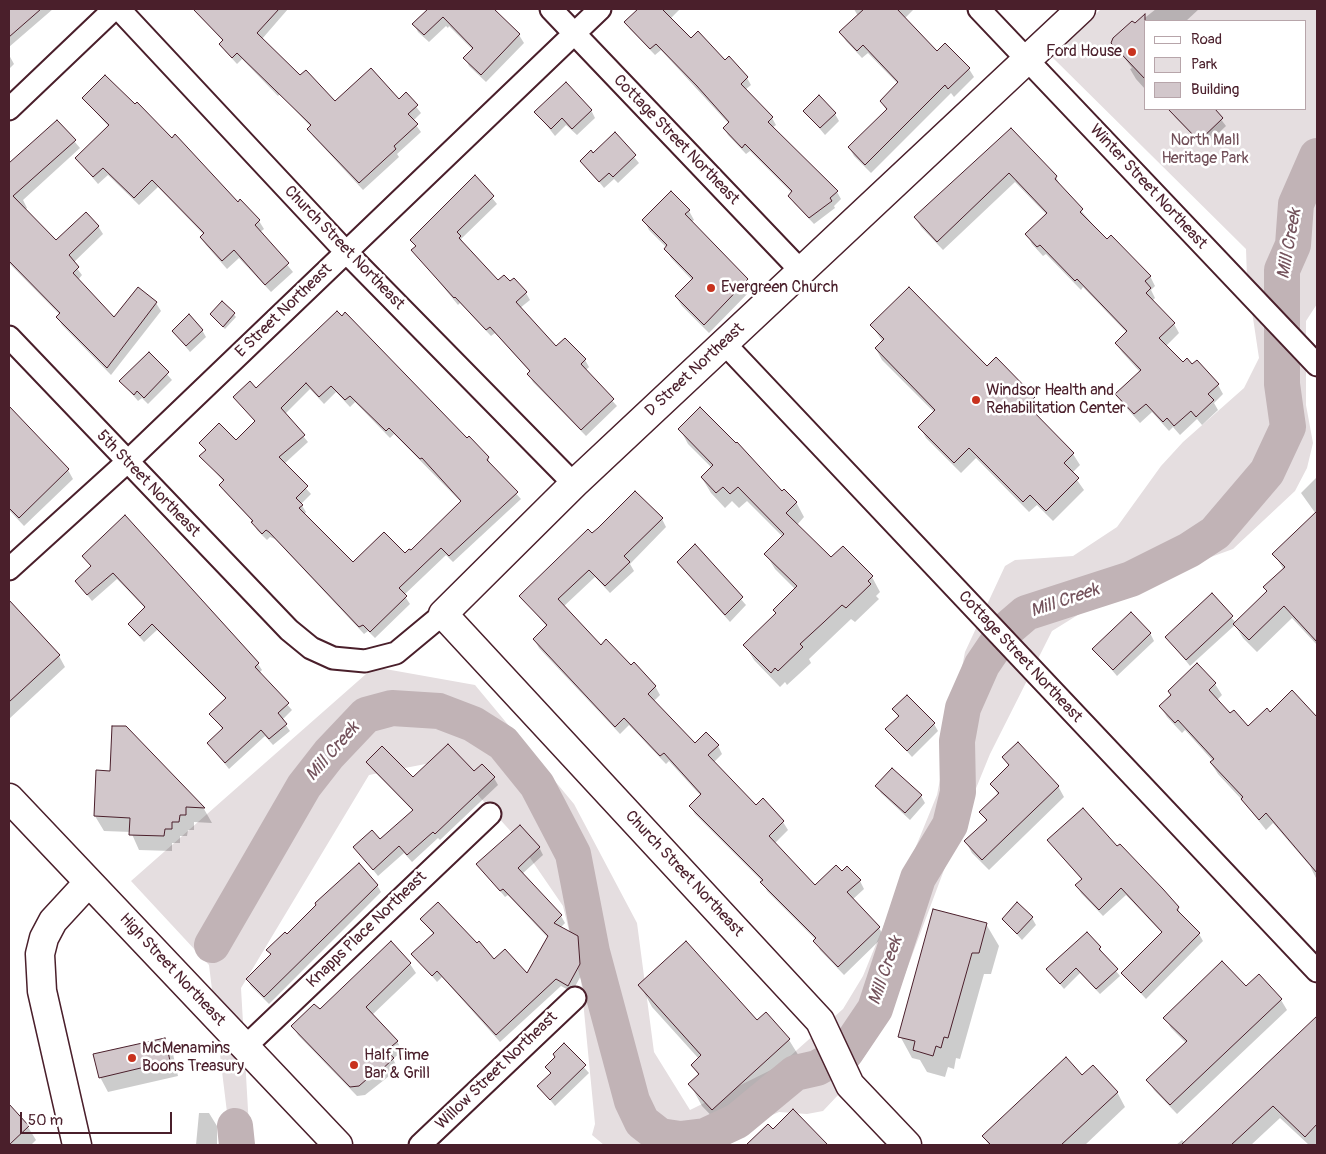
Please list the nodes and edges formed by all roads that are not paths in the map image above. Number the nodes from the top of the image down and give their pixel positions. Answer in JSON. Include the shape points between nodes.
{"nodes":[{"id":1,"x":114,"y":9,"type":"edge"},
{"id":2,"x":118,"y":9,"type":"edge"},
{"id":3,"x":551,"y":9,"type":"edge"},
{"id":4,"x":600,"y":9,"type":"edge"},
{"id":5,"x":979,"y":9,"type":"edge"},
{"id":6,"x":1081,"y":9,"type":"edge"},
{"id":7,"x":574,"y":33,"type":"junction"},
{"id":8,"x":1028,"y":60,"type":"junction"},
{"id":9,"x":9,"y":110,"type":"edge"},
{"id":10,"x":346,"y":252,"type":"junction"},
{"id":11,"x":801,"y":271,"type":"junction"},
{"id":12,"x":9,"y":337,"type":"edge"},
{"id":13,"x":724,"y":344,"type":"junction"},
{"id":14,"x":1317,"y":365,"type":"edge"},
{"id":15,"x":126,"y":462,"type":"junction"},
{"id":16,"x":574,"y":484,"type":"junction"},
{"id":17,"x":9,"y":569,"type":"edge"},
{"id":18,"x":442,"y":614,"type":"junction"},
{"id":19,"x":289,"y":630,"type":"joint"},
{"id":20,"x":9,"y":798,"type":"edge"},
{"id":21,"x":490,"y":814,"type":"dead end"},
{"id":22,"x":88,"y":883,"type":"junction"},
{"id":23,"x":1317,"y":971,"type":"edge"},
{"id":24,"x":575,"y":998,"type":"dead end"},
{"id":25,"x":244,"y":1047,"type":"junction"},
{"id":26,"x":77,"y":1145,"type":"edge"},
{"id":27,"x":338,"y":1145,"type":"edge"},
{"id":28,"x":420,"y":1145,"type":"edge"},
{"id":29,"x":907,"y":1145,"type":"edge"}],
"edges":[{"from":1,"to":9,"type":"street"},
{"from":2,"to":10,"type":"street","name":"Church Street Northeast"},
{"from":3,"to":7,"type":"street","name":"Cottage Street Northeast"},
{"from":4,"to":7,"type":"street","name":"E Street Northeast"},
{"from":5,"to":8,"type":"street","name":"Winter Street Northeast"},
{"from":6,"to":8,"type":"street","name":"D Street Northeast"},
{"from":7,"to":10,"type":"street","name":"E Street Northeast"},
{"from":7,"to":11,"type":"street","name":"Cottage Street Northeast"},
{"from":8,"to":11,"type":"street","name":"D Street Northeast"},
{"from":8,"to":14,"type":"street","name":"Winter Street Northeast"},
{"from":10,"to":15,"type":"street","name":"E Street Northeast"},
{"from":10,"to":16,"type":"street","name":"Church Street Northeast"},
{"from":11,"to":13,"type":"street","name":"D Street Northeast"},
{"from":12,"to":15,"type":"street","name":"5th Street Northeast"},
{"from":13,"to":16,"type":"street","name":"D Street Northeast"},
{"from":13,"to":23,"type":"street","name":"Cottage Street Northeast"},
{"from":15,"to":17,"type":"street","name":"E Street Northeast"},
{"from":15,"to":19,"type":"street","name":"5th Street Northeast"},
{"from":16,"to":18,"type":"street","name":"D Street Northeast"},
{"from":18,"to":19,"type":"street","name":"D Street Northeast","via":[[396,653],[365,661],[333,658],[311,648]]},
{"from":18,"to":29,"type":"street","name":"Church Street Northeast","via":[[820,1021],[850,1085]]},
{"from":20,"to":22,"type":"street","name":"High Street Northeast"},
{"from":21,"to":25,"type":"street","name":"Knapps Place Northeast"},
{"from":22,"to":25,"type":"street","name":"High Street Northeast"},
{"from":22,"to":26,"type":"street","via":[[53,921],[40,954],[42,991]]},
{"from":24,"to":28,"type":"street","name":"Willow Street Northeast"},
{"from":25,"to":27,"type":"street","name":"High Street Northeast"}]}
